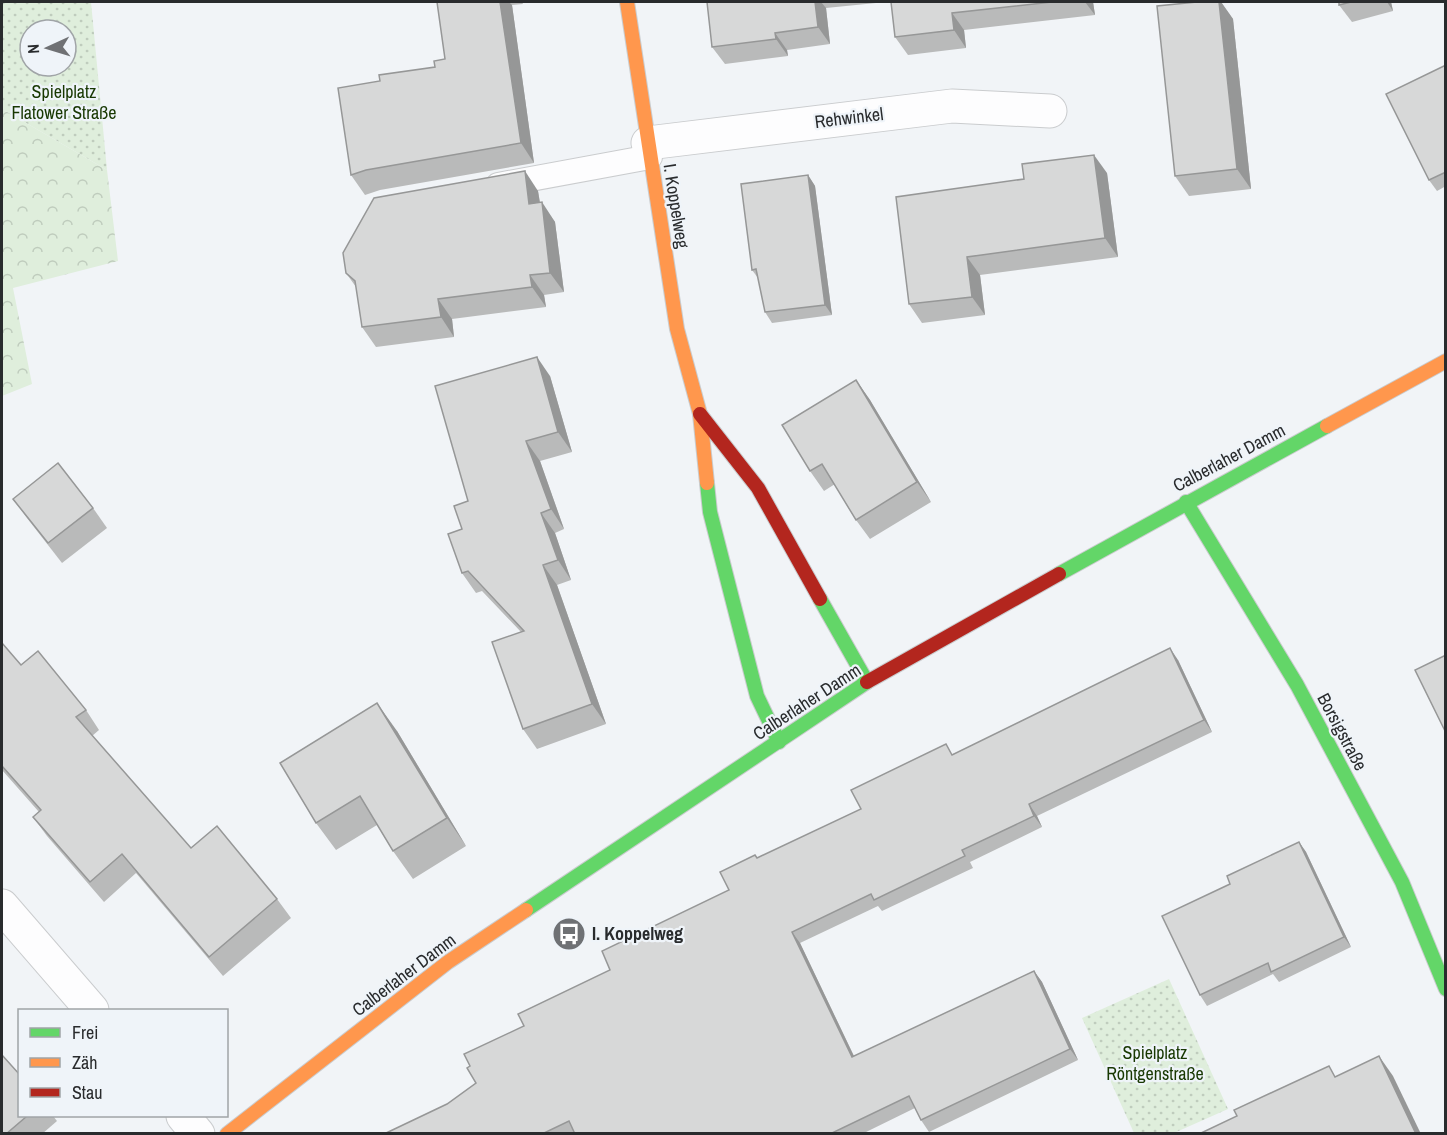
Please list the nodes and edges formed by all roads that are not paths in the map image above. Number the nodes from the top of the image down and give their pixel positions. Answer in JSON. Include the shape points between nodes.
{"nodes":[{"id":1,"x":627,"y":2,"type":"edge"},
{"id":2,"x":1050,"y":111,"type":"dead end"},
{"id":3,"x":649,"y":150,"type":"junction"},
{"id":4,"x":472,"y":189,"type":"edge"},
{"id":5,"x":1446,"y":361,"type":"edge"},
{"id":6,"x":700,"y":414,"type":"junction"},
{"id":7,"x":1186,"y":502,"type":"junction"},
{"id":8,"x":867,"y":682,"type":"junction"},
{"id":9,"x":779,"y":742,"type":"junction"},
{"id":10,"x":2,"y":906,"type":"edge"},
{"id":11,"x":1446,"y":989,"type":"edge"},
{"id":12,"x":90,"y":1009,"type":"edge"},
{"id":13,"x":184,"y":1117,"type":"edge"},
{"id":14,"x":198,"y":1134,"type":"edge"},
{"id":15,"x":227,"y":1134,"type":"edge"}],
"edges":[{"from":1,"to":3,"type":"street","name":"I. Koppelweg"},
{"from":2,"to":3,"type":"street","name":"Rehwinkel","via":[[952,106]]},
{"from":3,"to":4,"type":"lane"},
{"from":3,"to":6,"type":"street","name":"I. Koppelweg","via":[[677,329]]},
{"from":5,"to":7,"type":"street","name":"Calberlaher Damm"},
{"from":6,"to":8,"type":"street","name":"I. Koppelweg","via":[[758,488]]},
{"from":6,"to":9,"type":"street","name":"I. Koppelweg","via":[[710,512],[757,696]]},
{"from":7,"to":8,"type":"street","name":"Calberlaher Damm"},
{"from":7,"to":11,"type":"street","name":"Borsigstraße","via":[[1297,685],[1402,882]]},
{"from":8,"to":9,"type":"street","name":"Calberlaher Damm"},
{"from":9,"to":15,"type":"street","name":"Calberlaher Damm","via":[[448,962]]},
{"from":10,"to":12,"type":"street"},
{"from":13,"to":14,"type":"street"}]}
